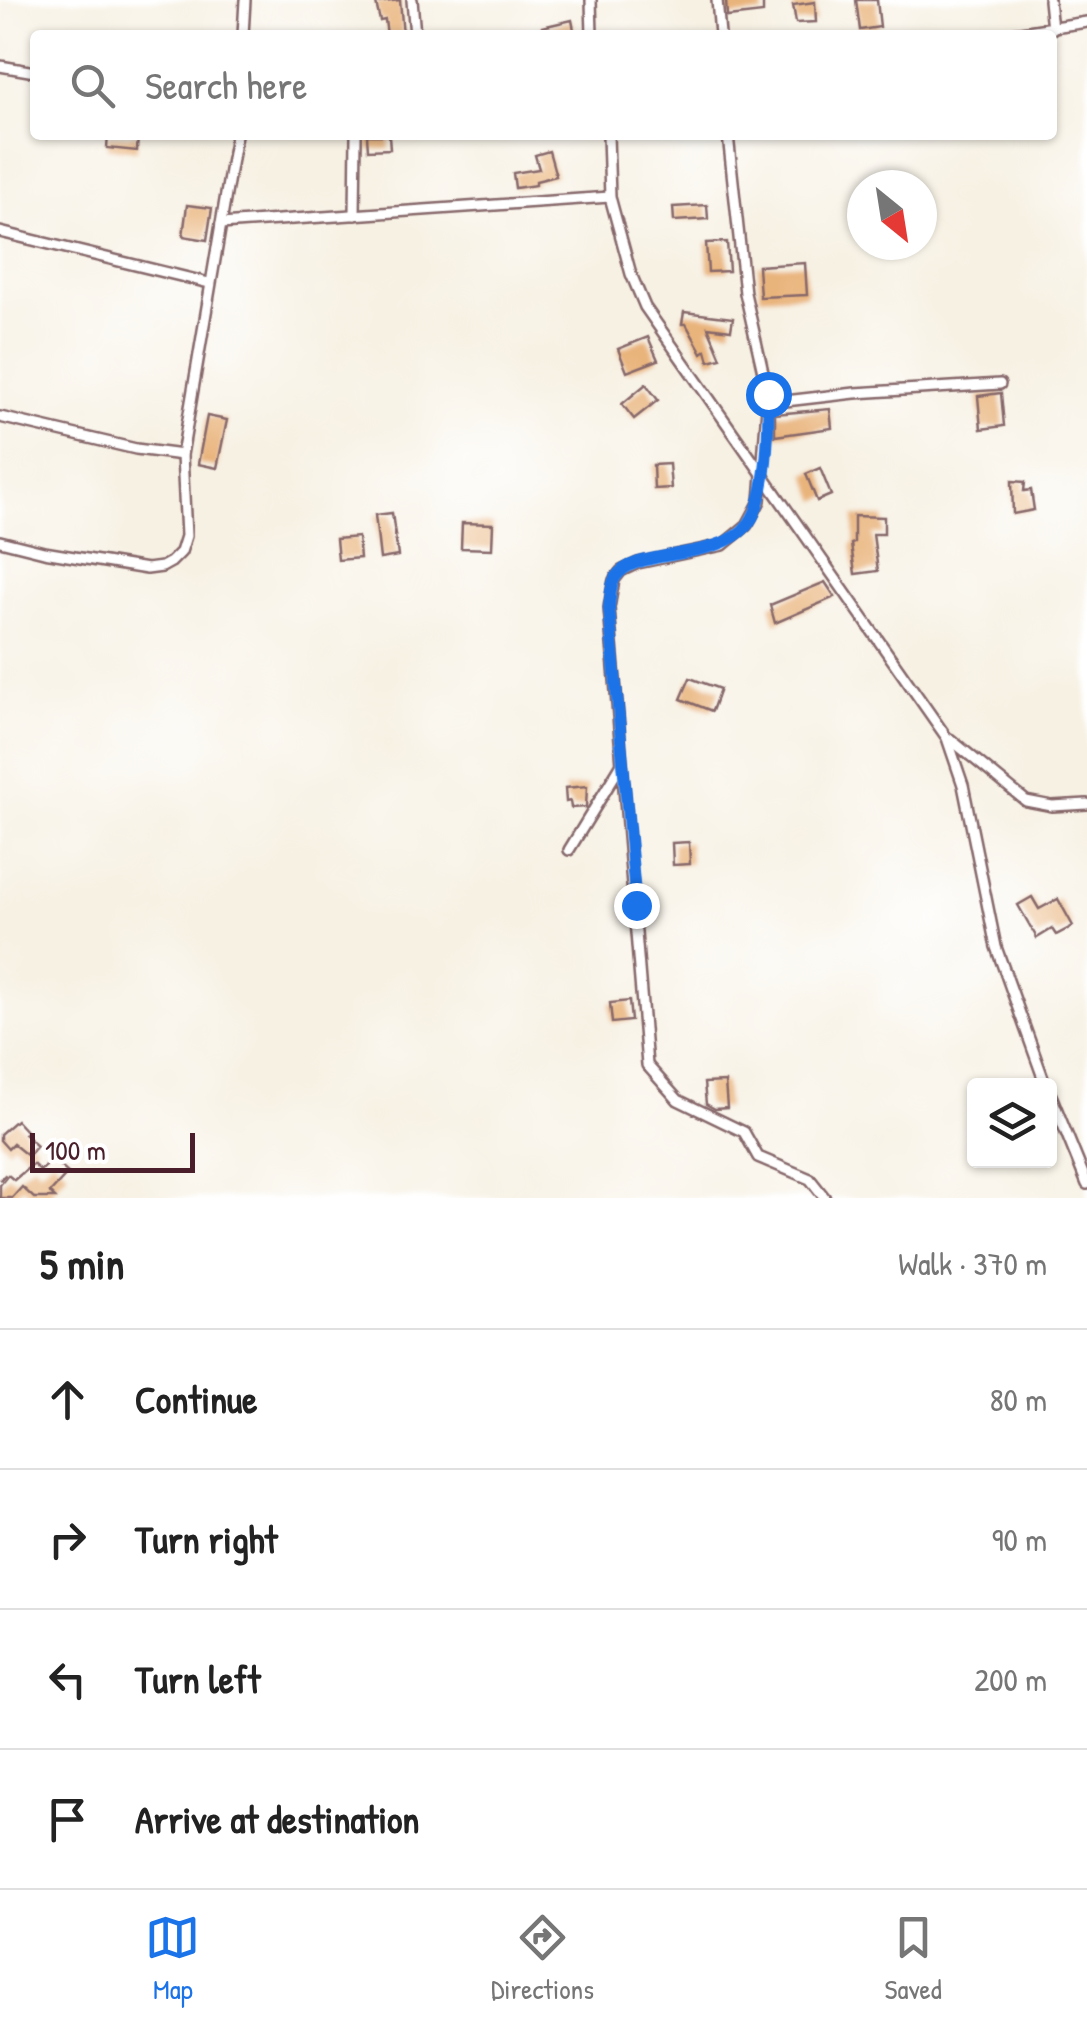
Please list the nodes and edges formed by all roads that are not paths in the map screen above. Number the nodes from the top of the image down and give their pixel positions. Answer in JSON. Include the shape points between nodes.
{"nodes":[{"id":1,"x":245,"y":0,"type":"edge"},
{"id":2,"x":412,"y":0,"type":"edge"},
{"id":3,"x":591,"y":0,"type":"edge"},
{"id":4,"x":716,"y":0,"type":"edge"},
{"id":5,"x":1049,"y":0,"type":"edge"},
{"id":6,"x":1087,"y":22,"type":"edge"},
{"id":7,"x":1052,"y":29,"type":"junction"},
{"id":8,"x":243,"y":30,"type":"edge"},
{"id":9,"x":414,"y":30,"type":"edge"},
{"id":10,"x":592,"y":30,"type":"edge"},
{"id":11,"x":719,"y":30,"type":"edge"},
{"id":12,"x":1043,"y":30,"type":"edge"},
{"id":13,"x":0,"y":66,"type":"edge"},
{"id":14,"x":30,"y":71,"type":"edge"},
{"id":15,"x":235,"y":140,"type":"edge"},
{"id":16,"x":356,"y":140,"type":"edge"},
{"id":17,"x":608,"y":140,"type":"edge"},
{"id":18,"x":729,"y":140,"type":"edge"},
{"id":19,"x":610,"y":198,"type":"junction"},
{"id":20,"x":355,"y":215,"type":"junction"},
{"id":21,"x":221,"y":224,"type":"junction"},
{"id":22,"x":0,"y":232,"type":"edge"},
{"id":23,"x":209,"y":283,"type":"junction"},
{"id":24,"x":1000,"y":384,"type":"dead end"},
{"id":25,"x":768,"y":403,"type":"junction"},
{"id":26,"x":0,"y":417,"type":"edge"},
{"id":27,"x":182,"y":455,"type":"junction"},
{"id":28,"x":764,"y":478,"type":"junction"},
{"id":29,"x":0,"y":541,"type":"edge"},
{"id":30,"x":948,"y":738,"type":"junction"},
{"id":31,"x":622,"y":763,"type":"junction"},
{"id":32,"x":1087,"y":804,"type":"edge"},
{"id":33,"x":569,"y":850,"type":"dead end"},
{"id":34,"x":1043,"y":1078,"type":"edge"},
{"id":35,"x":1057,"y":1110,"type":"edge"},
{"id":36,"x":1087,"y":1184,"type":"edge"},
{"id":37,"x":824,"y":1198,"type":"edge"}],
"edges":[{"from":1,"to":8,"type":"street"},
{"from":2,"to":9,"type":"street"},
{"from":3,"to":10,"type":"street"},
{"from":4,"to":11,"type":"street"},
{"from":5,"to":7,"type":"street"},
{"from":6,"to":7,"type":"street"},
{"from":7,"to":12,"type":"street"},
{"from":13,"to":14,"type":"street"},
{"from":15,"to":21,"type":"street"},
{"from":16,"to":20,"type":"street"},
{"from":17,"to":19,"type":"street"},
{"from":18,"to":25,"type":"street","via":[[746,292]]},
{"from":19,"to":20,"type":"street"},
{"from":19,"to":28,"type":"street","via":[[645,306]]},
{"from":20,"to":21,"type":"street"},
{"from":21,"to":23,"type":"street"},
{"from":22,"to":23,"type":"street"},
{"from":23,"to":27,"type":"street"},
{"from":24,"to":25,"type":"street"},
{"from":25,"to":28,"type":"street"},
{"from":26,"to":27,"type":"street"},
{"from":27,"to":29,"type":"street","via":[[186,536],[181,552],[162,567]]},
{"from":28,"to":30,"type":"street"},
{"from":28,"to":31,"type":"street","via":[[755,512],[736,536],[638,563],[614,580],[609,608]]},
{"from":30,"to":32,"type":"street","via":[[1026,801]]},
{"from":30,"to":34,"type":"street","via":[[996,947]]},
{"from":31,"to":33,"type":"street"},
{"from":31,"to":37,"type":"street","via":[[647,1065],[678,1100],[744,1132],[758,1157],[810,1179]]},
{"from":35,"to":36,"type":"street"}]}
